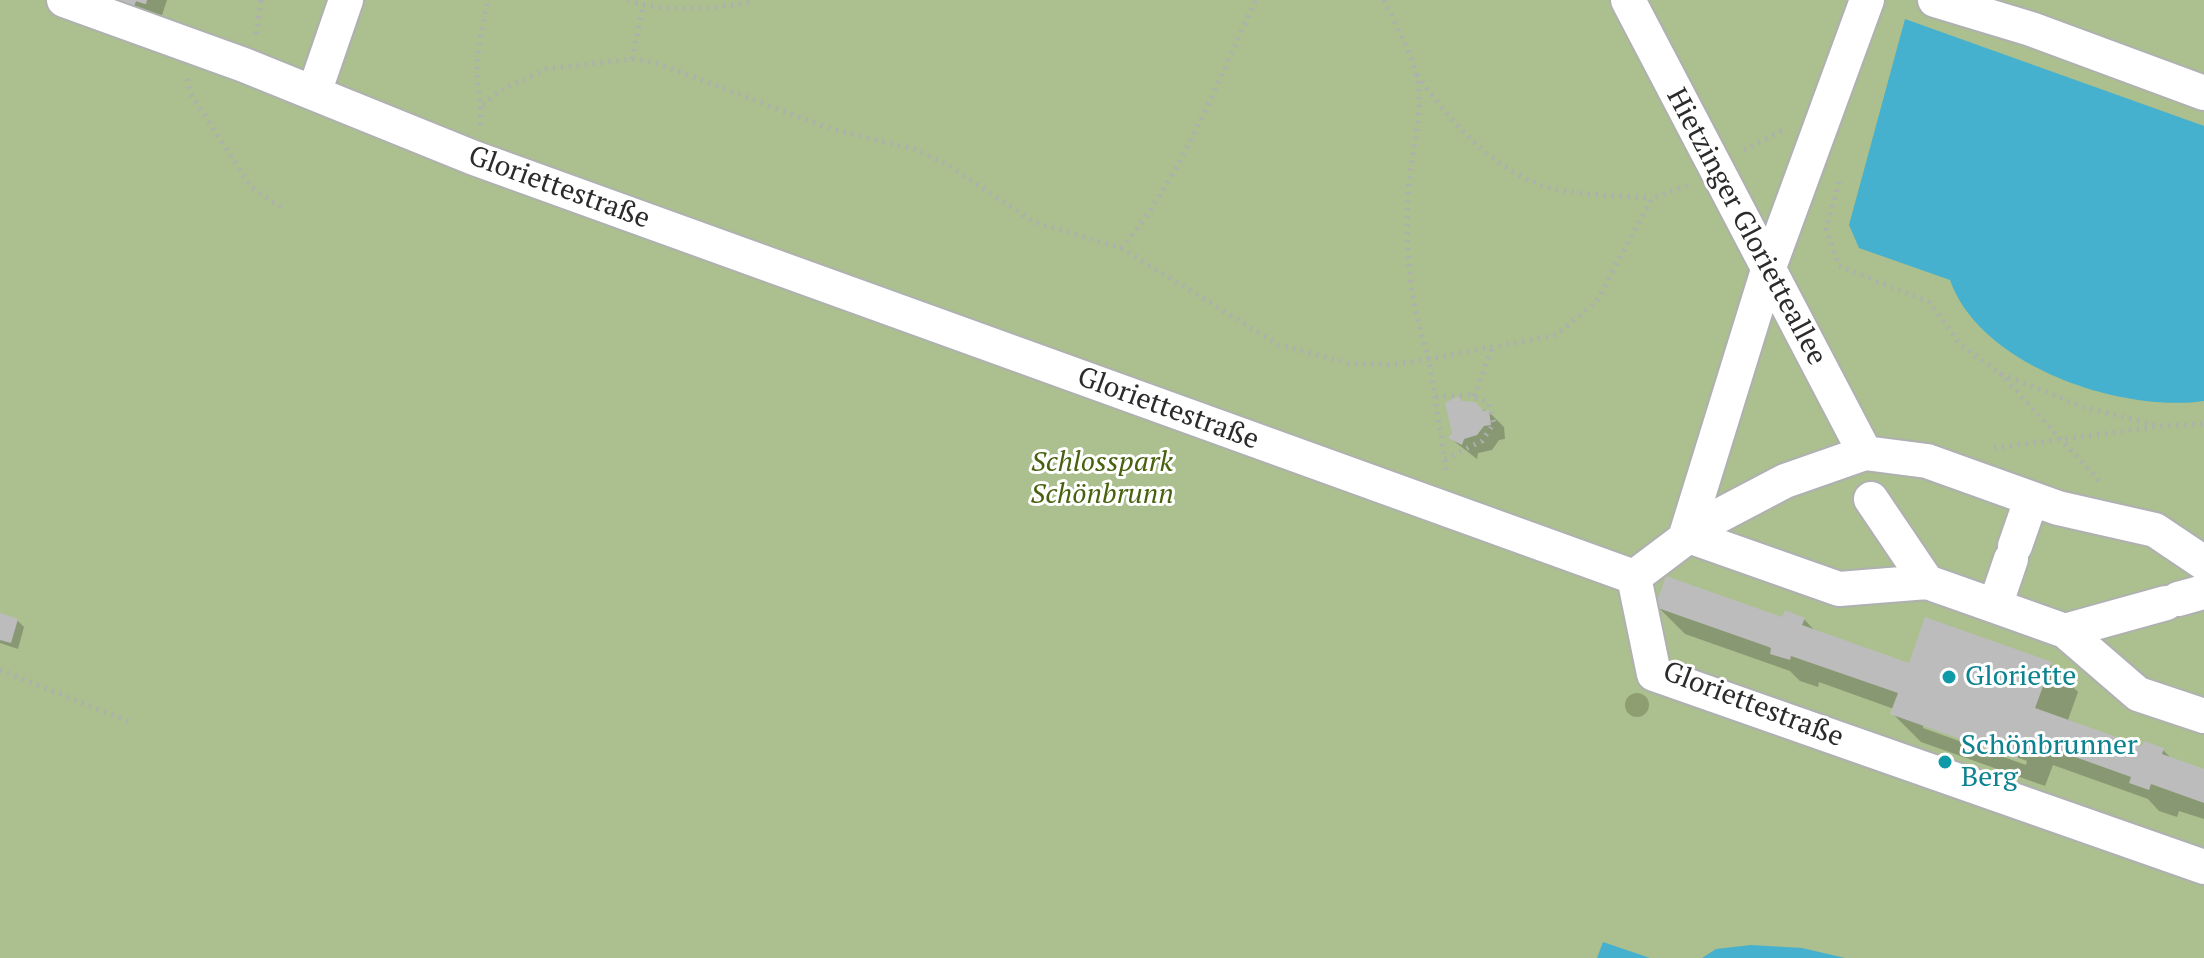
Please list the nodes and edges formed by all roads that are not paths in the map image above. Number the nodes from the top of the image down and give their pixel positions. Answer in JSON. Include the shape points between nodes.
{"nodes":[{"id":1,"x":64,"y":0,"type":"edge"},
{"id":2,"x":346,"y":0,"type":"edge"},
{"id":3,"x":1628,"y":0,"type":"edge"},
{"id":4,"x":1867,"y":0,"type":"edge"},
{"id":5,"x":1935,"y":0,"type":"edge"},
{"id":6,"x":2037,"y":15,"type":"edge"},
{"id":7,"x":314,"y":93,"type":"junction"},
{"id":8,"x":2204,"y":93,"type":"edge"},
{"id":9,"x":1768,"y":270,"type":"junction"},
{"id":10,"x":1860,"y":474,"type":"junction"},
{"id":11,"x":2031,"y":500,"type":"junction"},
{"id":12,"x":2140,"y":526,"type":"junction"},
{"id":13,"x":2204,"y":533,"type":"edge"},
{"id":14,"x":1686,"y":535,"type":"junction"},
{"id":15,"x":2204,"y":563,"type":"edge"},
{"id":16,"x":1634,"y":577,"type":"junction"},
{"id":17,"x":1927,"y":582,"type":"junction"},
{"id":18,"x":2183,"y":598,"type":"edge"},
{"id":19,"x":1995,"y":606,"type":"junction"},
{"id":20,"x":2065,"y":631,"type":"junction"},
{"id":21,"x":2204,"y":716,"type":"edge"},
{"id":22,"x":2204,"y":867,"type":"edge"}],
"edges":[{"from":1,"to":7,"type":"street","name":"Gloriettestraße"},
{"from":2,"to":7,"type":"street"},
{"from":3,"to":9,"type":"street","name":"Hietzinger Glorietteallee"},
{"from":4,"to":9,"type":"street"},
{"from":5,"to":6,"type":"street"},
{"from":6,"to":8,"type":"street"},
{"from":7,"to":16,"type":"street","name":"Gloriettestraße","via":[[474,158]]},
{"from":9,"to":10,"type":"street","name":"Hietzinger Glorietteallee"},
{"from":9,"to":14,"type":"street"},
{"from":10,"to":11,"type":"street","via":[[1927,461]]},
{"from":10,"to":14,"type":"street","via":[[1785,481]]},
{"from":10,"to":17,"type":"street","name":"Hietzinger Glorietteallee"},
{"from":11,"to":12,"type":"street"},
{"from":11,"to":19,"type":"street"},
{"from":12,"to":13,"type":"street"},
{"from":12,"to":15,"type":"street"},
{"from":14,"to":16,"type":"street"},
{"from":14,"to":17,"type":"street","via":[[1839,589]]},
{"from":16,"to":22,"type":"street","name":"Gloriettestraße","via":[[1654,674]]},
{"from":17,"to":19,"type":"street"},
{"from":18,"to":20,"type":"street"},
{"from":19,"to":20,"type":"street"},
{"from":20,"to":21,"type":"street","via":[[2138,694]]}]}
